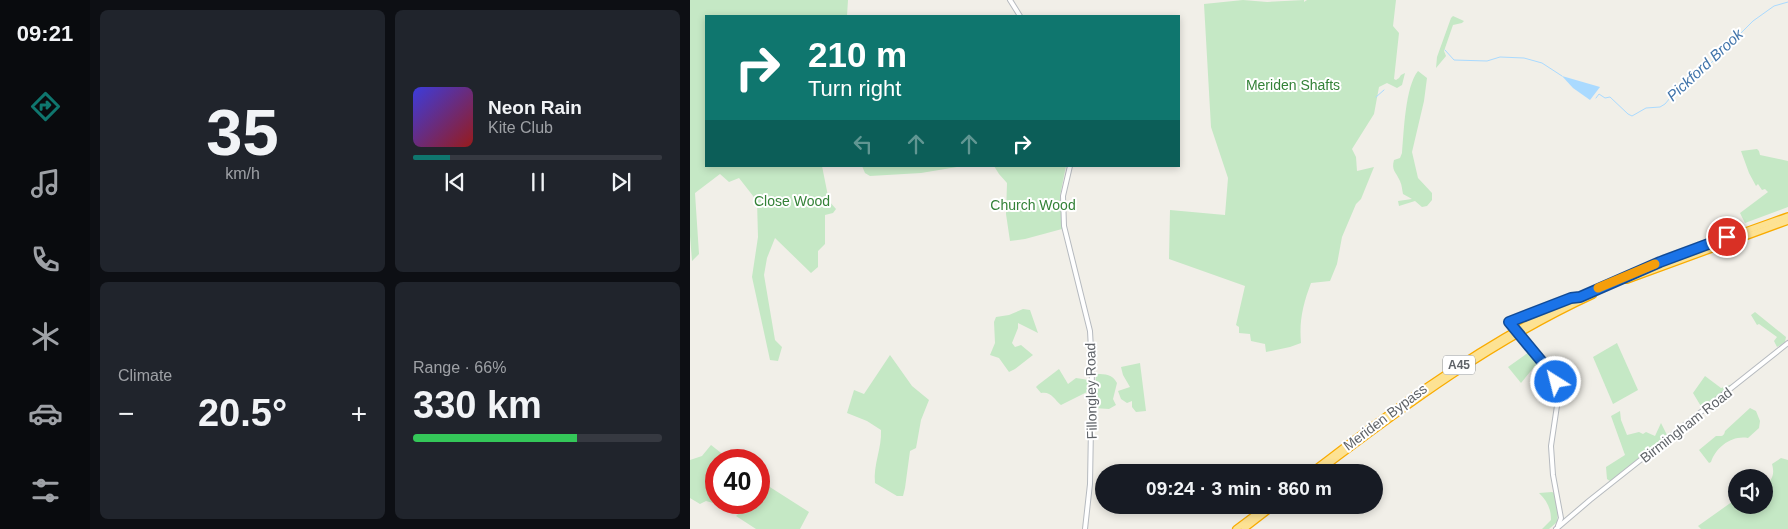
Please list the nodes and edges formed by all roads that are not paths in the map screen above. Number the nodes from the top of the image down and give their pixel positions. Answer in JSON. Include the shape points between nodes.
{"nodes":[{"id":1,"x":1010,"y":0,"type":"edge"},
{"id":2,"x":1019,"y":15,"type":"edge"},
{"id":3,"x":1070,"y":167,"type":"edge"},
{"id":4,"x":1788,"y":216,"type":"edge"},
{"id":5,"x":1788,"y":221,"type":"edge"},
{"id":6,"x":1580,"y":297,"type":"junction"},
{"id":7,"x":1511,"y":324,"type":"joint"},
{"id":8,"x":1788,"y":343,"type":"edge"},
{"id":9,"x":1347,"y":448,"type":"junction"},
{"id":10,"x":1336,"y":457,"type":"junction"},
{"id":11,"x":1324,"y":464,"type":"edge"},
{"id":12,"x":1328,"y":464,"type":"edge"},
{"id":13,"x":1256,"y":514,"type":"edge"},
{"id":14,"x":1264,"y":514,"type":"edge"},
{"id":15,"x":1564,"y":519,"type":"junction"},
{"id":16,"x":1085,"y":529,"type":"edge"},
{"id":17,"x":1236,"y":529,"type":"edge"},
{"id":18,"x":1244,"y":529,"type":"edge"},
{"id":19,"x":1556,"y":529,"type":"edge"}],
"edges":[{"from":1,"to":2,"type":"main road"},
{"from":3,"to":16,"type":"main road","name":"Fillongley Road","via":[[1063,196],[1064,226],[1090,331],[1092,368],[1091,468]]},
{"from":4,"to":6,"type":"highway","name":"Meriden Bypass","number":"A45","via":[[1660,262]]},
{"from":5,"to":9,"type":"highway","name":"Meriden Bypass","number":"A45","via":[[1651,270],[1561,311],[1467,364]]},
{"from":6,"to":7,"type":"highway"},
{"from":6,"to":9,"type":"highway","name":"Meriden Bypass","number":"A45","via":[[1500,339],[1445,373]]},
{"from":7,"to":15,"type":"main road","bridge":true,"via":[[1557,385],[1551,459]]},
{"from":8,"to":15,"type":"main road","name":"Birmingham Road"},
{"from":9,"to":10,"type":"highway","name":"Meriden Bypass","number":"A45"},
{"from":10,"to":11,"type":"highway","name":"Meriden Bypass","number":"A45"},
{"from":10,"to":12,"type":"highway","name":"Meriden Bypass","number":"A45"},
{"from":13,"to":17,"type":"highway"},
{"from":14,"to":18,"type":"highway"},
{"from":15,"to":19,"type":"main road"}]}
